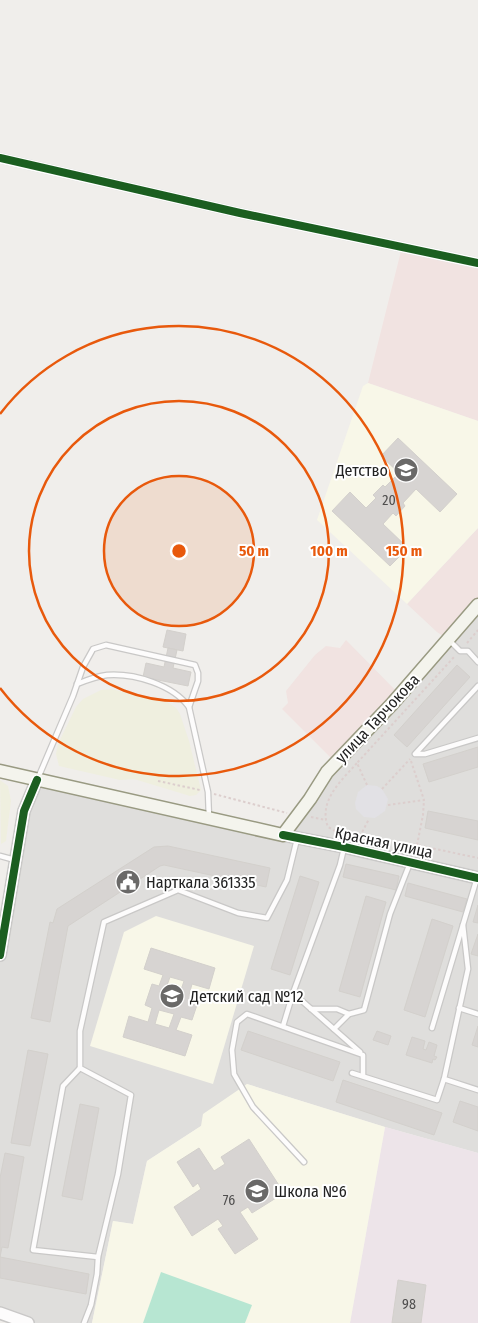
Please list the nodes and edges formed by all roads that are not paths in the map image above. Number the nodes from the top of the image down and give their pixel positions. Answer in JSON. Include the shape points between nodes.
{"nodes":[{"id":1,"x":0,"y":158,"type":"edge"},
{"id":2,"x":478,"y":263,"type":"edge"},
{"id":3,"x":478,"y":606,"type":"edge"},
{"id":4,"x":449,"y":640,"type":"junction"},
{"id":5,"x":478,"y":662,"type":"edge"},
{"id":6,"x":77,"y":685,"type":"junction"},
{"id":7,"x":478,"y":686,"type":"edge"},
{"id":8,"x":190,"y":707,"type":"junction"},
{"id":9,"x":478,"y":738,"type":"edge"},
{"id":10,"x":0,"y":771,"type":"edge"},
{"id":11,"x":37,"y":780,"type":"junction"},
{"id":12,"x":210,"y":819,"type":"junction"},
{"id":13,"x":283,"y":835,"type":"junction"},
{"id":14,"x":297,"y":838,"type":"junction"},
{"id":15,"x":344,"y":847,"type":"junction"},
{"id":16,"x":0,"y":856,"type":"edge"},
{"id":17,"x":16,"y":861,"type":"junction"},
{"id":18,"x":410,"y":862,"type":"junction"},
{"id":19,"x":478,"y":878,"type":"edge"},
{"id":20,"x":463,"y":925,"type":"junction"},
{"id":21,"x":0,"y":955,"type":"edge"},
{"id":22,"x":293,"y":993,"type":"junction"},
{"id":23,"x":459,"y":1008,"type":"junction"},
{"id":24,"x":311,"y":1009,"type":"junction"},
{"id":25,"x":349,"y":1014,"type":"junction"},
{"id":26,"x":478,"y":1014,"type":"edge"},
{"id":27,"x":283,"y":1026,"type":"junction"},
{"id":28,"x":432,"y":1028,"type":"dead end"},
{"id":29,"x":334,"y":1029,"type":"junction"},
{"id":30,"x":363,"y":1054,"type":"junction"},
{"id":31,"x":80,"y":1068,"type":"junction"},
{"id":32,"x":352,"y":1072,"type":"dead end"},
{"id":33,"x":363,"y":1076,"type":"junction"},
{"id":34,"x":444,"y":1078,"type":"junction"},
{"id":35,"x":478,"y":1090,"type":"edge"},
{"id":36,"x":304,"y":1162,"type":"dead end"},
{"id":37,"x":98,"y":1257,"type":"junction"},
{"id":38,"x":0,"y":1313,"type":"edge"},
{"id":39,"x":28,"y":1323,"type":"edge"},
{"id":40,"x":84,"y":1323,"type":"edge"}],
"edges":[{"from":1,"to":2,"type":"street"},
{"from":3,"to":4,"type":"main road","name":"улица Тарчокова"},
{"from":4,"to":5,"type":"lane"},
{"from":4,"to":13,"type":"main road","name":"улица Тарчокова","via":[[328,772]]},
{"from":6,"to":8,"type":"lane","via":[[90,678],[129,676],[170,689]]},
{"from":6,"to":8,"type":"lane","via":[[93,649],[106,645],[195,665],[198,681]]},
{"from":6,"to":11,"type":"lane"},
{"from":7,"to":9,"type":"lane","via":[[415,754]]},
{"from":8,"to":12,"type":"lane","via":[[208,792]]},
{"from":10,"to":11,"type":"main road","name":"Красная улица"},
{"from":11,"to":12,"type":"main road","name":"Красная улица"},
{"from":11,"to":17,"type":"street","via":[[24,811]]},
{"from":12,"to":13,"type":"main road","name":"Красная улица"},
{"from":13,"to":14,"type":"street","name":"Красная улица"},
{"from":14,"to":15,"type":"street","name":"Красная улица"},
{"from":14,"to":31,"type":"lane","via":[[287,880],[267,918],[238,913],[178,890],[104,922],[80,1031]]},
{"from":15,"to":18,"type":"street","name":"Красная улица"},
{"from":15,"to":22,"type":"lane"},
{"from":16,"to":17,"type":"lane"},
{"from":17,"to":21,"type":"street"},
{"from":18,"to":19,"type":"street","name":"Красная улица"},
{"from":18,"to":25,"type":"lane","via":[[390,914],[364,1010]]},
{"from":19,"to":20,"type":"lane"},
{"from":20,"to":23,"type":"lane","via":[[468,969]]},
{"from":20,"to":28,"type":"lane"},
{"from":22,"to":24,"type":"lane"},
{"from":22,"to":27,"type":"lane"},
{"from":23,"to":26,"type":"lane"},
{"from":23,"to":34,"type":"lane"},
{"from":24,"to":25,"type":"lane","via":[[336,1009]]},
{"from":24,"to":29,"type":"lane"},
{"from":25,"to":29,"type":"lane"},
{"from":27,"to":30,"type":"lane"},
{"from":27,"to":36,"type":"lane","via":[[246,1014],[237,1022],[232,1050],[234,1074],[253,1107]]},
{"from":29,"to":30,"type":"lane"},
{"from":30,"to":33,"type":"lane"},
{"from":31,"to":37,"type":"lane","via":[[132,1095],[118,1174]]},
{"from":31,"to":37,"type":"lane","via":[[63,1086],[33,1250]]},
{"from":32,"to":33,"type":"lane"},
{"from":33,"to":34,"type":"lane","via":[[437,1100]]},
{"from":34,"to":35,"type":"lane"},
{"from":37,"to":40,"type":"lane","via":[[91,1305]]},
{"from":38,"to":39,"type":"street"}]}
